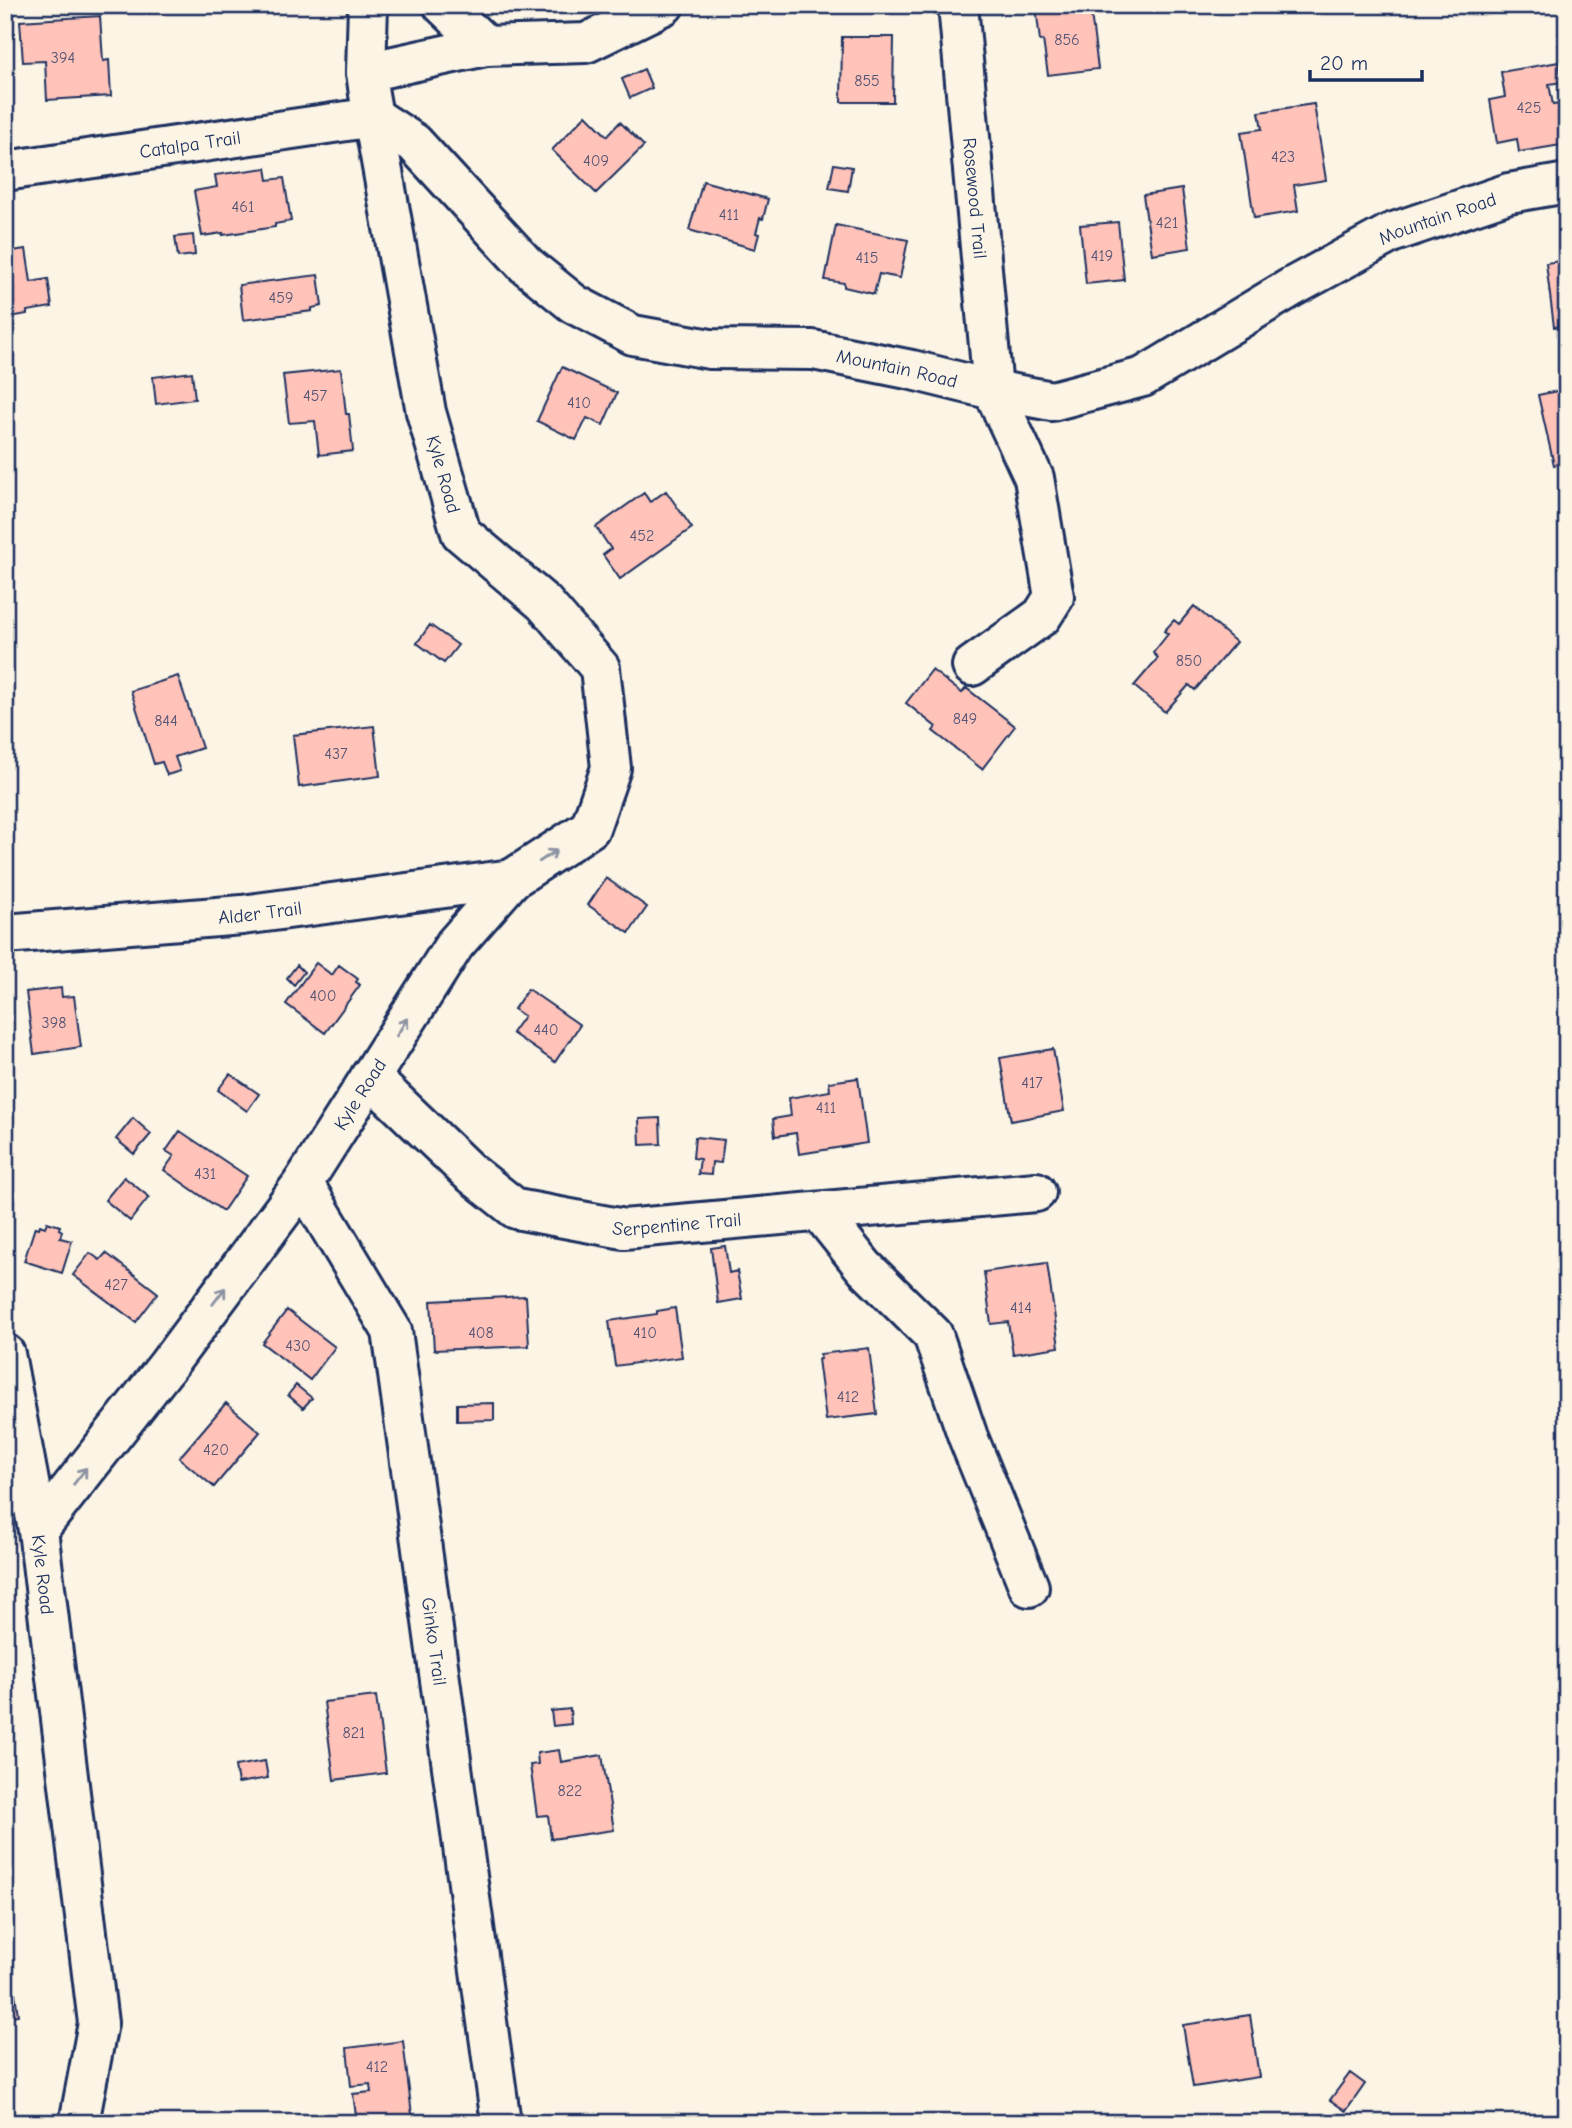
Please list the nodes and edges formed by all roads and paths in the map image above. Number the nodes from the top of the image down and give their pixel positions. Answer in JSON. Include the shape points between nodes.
{"nodes":[{"id":1,"x":368,"y":5,"type":"edge"},
{"id":2,"x":443,"y":5,"type":"edge"},
{"id":3,"x":664,"y":5,"type":"edge"},
{"id":4,"x":958,"y":5,"type":"edge"},
{"id":5,"x":486,"y":46,"type":"junction"},
{"id":6,"x":366,"y":72,"type":"junction"},
{"id":7,"x":374,"y":117,"type":"junction"},
{"id":8,"x":5,"y":171,"type":"edge"},
{"id":9,"x":1567,"y":183,"type":"edge"},
{"id":10,"x":993,"y":390,"type":"junction"},
{"id":11,"x":972,"y":666,"type":"dead end"},
{"id":12,"x":512,"y":879,"type":"junction"},
{"id":13,"x":5,"y":934,"type":"edge"},
{"id":14,"x":370,"y":1077,"type":"junction"},
{"id":15,"x":303,"y":1183,"type":"junction"},
{"id":16,"x":1036,"y":1192,"type":"dead end"},
{"id":17,"x":820,"y":1212,"type":"junction"},
{"id":18,"x":5,"y":1354,"type":"edge"},
{"id":19,"x":37,"y":1530,"type":"junction"},
{"id":20,"x":1029,"y":1587,"type":"dead end"},
{"id":21,"x":79,"y":2123,"type":"edge"},
{"id":22,"x":500,"y":2123,"type":"edge"}],
"edges":[{"from":1,"to":6,"type":"street"},
{"from":2,"to":5,"type":"street"},
{"from":3,"to":5,"type":"street","via":[[586,44]]},
{"from":4,"to":10,"type":"street","name":"Rosewood Trail"},
{"from":5,"to":6,"type":"street"},
{"from":6,"to":7,"type":"street"},
{"from":7,"to":8,"type":"street","name":"Catalpa Trail"},
{"from":7,"to":10,"type":"street","name":"Mountain Road","via":[[414,143],[526,265],[573,304],[633,335],[710,349],[813,350]]},
{"from":12,"to":7,"type":"street","name":"Kyle Road","one_way":true,"via":[[590,828],[611,768],[600,668],[544,603],[461,533],[426,412]]},
{"from":9,"to":10,"type":"street","name":"Mountain Road","via":[[1509,193],[1391,233],[1143,377],[1052,401]]},
{"from":10,"to":11,"type":"street","name":"Rosewood Trail","via":[[1034,478],[1054,597],[1042,616]]},
{"from":12,"to":13,"type":"street","name":"Alder Trail","via":[[242,915]]},
{"from":14,"to":12,"type":"street","name":"Kyle Road","one_way":true,"via":[[455,944]]},
{"from":14,"to":15,"type":"street","name":"Kyle Road"},
{"from":14,"to":17,"type":"street","name":"Serpentine Trail","via":[[468,1171],[516,1209],[624,1229]]},
{"from":19,"to":15,"type":"street","name":"Kyle Road","one_way":true},
{"from":15,"to":22,"type":"street","name":"Ginko Trail","via":[[392,1332]]},
{"from":16,"to":17,"type":"street","name":"Serpentine Trail"},
{"from":17,"to":20,"type":"street","via":[[864,1267],[933,1335],[968,1437]]},
{"from":18,"to":19,"type":"street"},
{"from":19,"to":21,"type":"street","name":"Kyle Road","via":[[98,2023]]}]}
